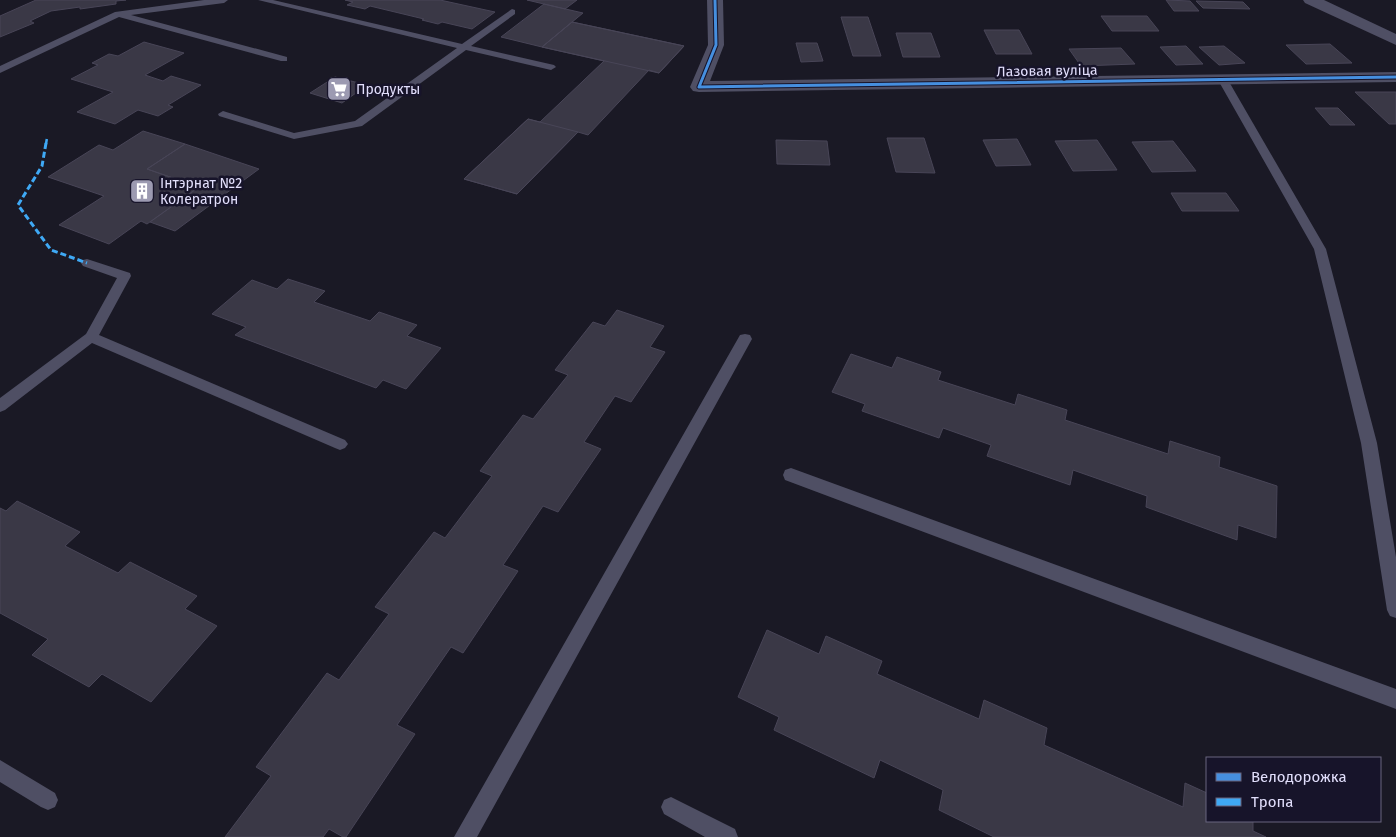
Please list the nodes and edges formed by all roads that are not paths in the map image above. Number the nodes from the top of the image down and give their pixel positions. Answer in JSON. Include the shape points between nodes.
{"nodes":[{"id":1,"x":224,"y":0,"type":"edge"},
{"id":2,"x":262,"y":0,"type":"edge"},
{"id":3,"x":715,"y":0,"type":"edge"},
{"id":4,"x":1311,"y":0,"type":"edge"},
{"id":5,"x":512,"y":12,"type":"dead end"},
{"id":6,"x":118,"y":14,"type":"junction"},
{"id":7,"x":1396,"y":40,"type":"edge"},
{"id":8,"x":465,"y":47,"type":"junction"},
{"id":9,"x":284,"y":59,"type":"dead end"},
{"id":10,"x":551,"y":67,"type":"dead end"},
{"id":11,"x":0,"y":70,"type":"edge"},
{"id":12,"x":1396,"y":78,"type":"edge"},
{"id":13,"x":1222,"y":80,"type":"junction"},
{"id":14,"x":223,"y":114,"type":"dead end"},
{"id":15,"x":87,"y":263,"type":"dead end"},
{"id":16,"x":91,"y":337,"type":"junction"},
{"id":17,"x":745,"y":340,"type":"dead end"},
{"id":18,"x":0,"y":406,"type":"edge"},
{"id":19,"x":340,"y":444,"type":"dead end"},
{"id":20,"x":791,"y":475,"type":"dead end"},
{"id":21,"x":1396,"y":610,"type":"edge"},
{"id":22,"x":1396,"y":699,"type":"edge"},
{"id":23,"x":0,"y":770,"type":"edge"},
{"id":24,"x":48,"y":800,"type":"dead end"},
{"id":25,"x":671,"y":807,"type":"dead end"},
{"id":26,"x":465,"y":837,"type":"edge"},
{"id":27,"x":727,"y":837,"type":"edge"}],
"edges":[{"from":1,"to":6,"type":"lane"},
{"from":2,"to":8,"type":"lane"},
{"from":3,"to":13,"type":"street","name":"Лазовая вуліца","via":[[716,45],[699,86]]},
{"from":4,"to":7,"type":"street"},
{"from":5,"to":8,"type":"lane"},
{"from":6,"to":9,"type":"lane"},
{"from":6,"to":11,"type":"lane"},
{"from":8,"to":10,"type":"lane"},
{"from":8,"to":14,"type":"lane","via":[[358,124],[294,136]]},
{"from":12,"to":13,"type":"street","name":"Лазовая вуліца"},
{"from":13,"to":21,"type":"lane","via":[[1320,249],[1369,443]]},
{"from":15,"to":16,"type":"lane","via":[[125,276]]},
{"from":16,"to":18,"type":"lane"},
{"from":16,"to":19,"type":"lane"},
{"from":17,"to":26,"type":"lane"},
{"from":20,"to":22,"type":"lane"},
{"from":23,"to":24,"type":"lane"},
{"from":25,"to":27,"type":"lane"}]}
